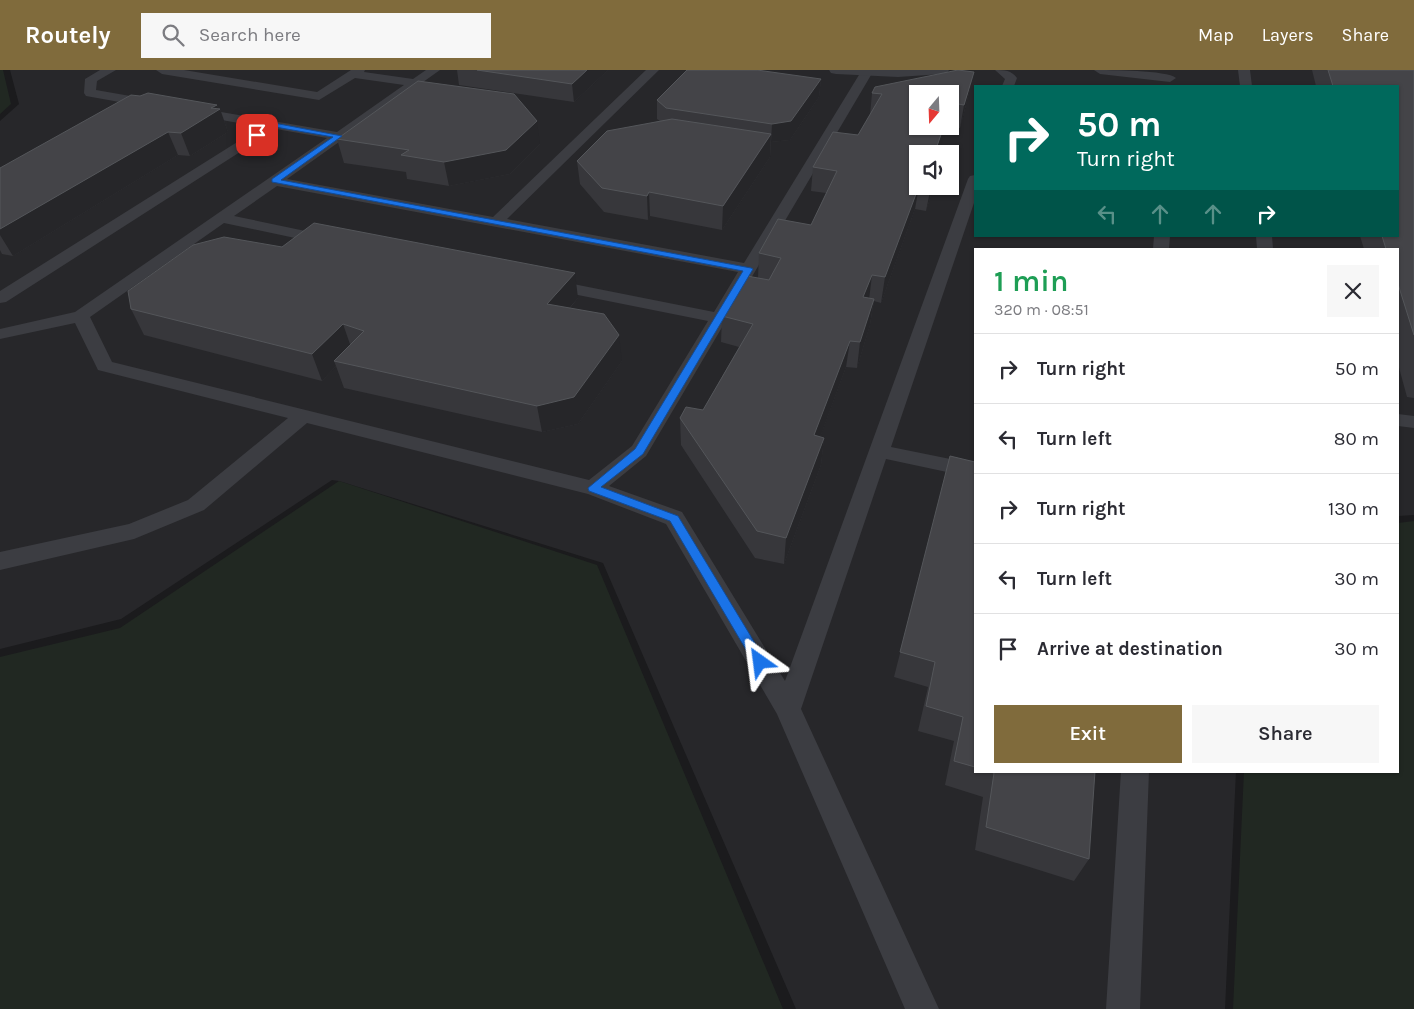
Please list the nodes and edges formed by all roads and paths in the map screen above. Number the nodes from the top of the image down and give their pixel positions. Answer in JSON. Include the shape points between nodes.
{"nodes":[{"id":1,"x":110,"y":70,"type":"edge"},
{"id":2,"x":162,"y":70,"type":"edge"},
{"id":3,"x":434,"y":70,"type":"edge"},
{"id":4,"x":653,"y":70,"type":"edge"},
{"id":5,"x":836,"y":70,"type":"edge"},
{"id":6,"x":942,"y":70,"type":"edge"},
{"id":7,"x":1002,"y":70,"type":"edge"},
{"id":8,"x":1100,"y":70,"type":"edge"},
{"id":9,"x":1244,"y":70,"type":"edge"},
{"id":10,"x":867,"y":71,"type":"edge"},
{"id":11,"x":356,"y":72,"type":"edge"},
{"id":12,"x":1170,"y":78,"type":"edge"},
{"id":13,"x":1008,"y":85,"type":"edge"},
{"id":14,"x":1246,"y":85,"type":"edge"},
{"id":15,"x":417,"y":87,"type":"junction"},
{"id":16,"x":140,"y":101,"type":"junction"},
{"id":17,"x":122,"y":111,"type":"edge"},
{"id":18,"x":274,"y":125,"type":"junction"},
{"id":19,"x":339,"y":136,"type":"junction"},
{"id":20,"x":274,"y":181,"type":"junction"},
{"id":21,"x":974,"y":185,"type":"edge"},
{"id":22,"x":971,"y":202,"type":"edge"},
{"id":23,"x":221,"y":218,"type":"junction"},
{"id":24,"x":496,"y":222,"type":"junction"},
{"id":25,"x":348,"y":244,"type":"edge"},
{"id":26,"x":748,"y":269,"type":"junction"},
{"id":27,"x":533,"y":281,"type":"edge"},
{"id":28,"x":0,"y":298,"type":"edge"},
{"id":29,"x":81,"y":316,"type":"junction"},
{"id":30,"x":719,"y":318,"type":"junction"},
{"id":31,"x":0,"y":334,"type":"edge"},
{"id":32,"x":303,"y":416,"type":"junction"},
{"id":33,"x":1399,"y":420,"type":"edge"},
{"id":34,"x":1414,"y":422,"type":"edge"},
{"id":35,"x":879,"y":451,"type":"junction"},
{"id":36,"x":974,"y":471,"type":"edge"},
{"id":37,"x":593,"y":488,"type":"junction"},
{"id":38,"x":0,"y":561,"type":"edge"},
{"id":39,"x":788,"y":710,"type":"junction"},
{"id":40,"x":1135,"y":773,"type":"edge"},
{"id":41,"x":922,"y":1009,"type":"edge"},
{"id":42,"x":1123,"y":1009,"type":"edge"}],
"edges":[{"from":1,"to":16,"type":"lane","via":[[91,79],[90,92]]},
{"from":2,"to":11,"type":"lane","via":[[319,96]]},
{"from":3,"to":15,"type":"lane"},
{"from":4,"to":24,"type":"lane"},
{"from":5,"to":10,"type":"street"},
{"from":6,"to":10,"type":"street"},
{"from":7,"to":13,"type":"lane","via":[[1011,78]]},
{"from":8,"to":12,"type":"lane"},
{"from":9,"to":14,"type":"lane"},
{"from":10,"to":26,"type":"lane"},
{"from":11,"to":15,"type":"lane"},
{"from":15,"to":19,"type":"lane"},
{"from":16,"to":17,"type":"lane"},
{"from":16,"to":18,"type":"lane"},
{"from":18,"to":19,"type":"lane"},
{"from":18,"to":28,"type":"lane"},
{"from":19,"to":20,"type":"lane"},
{"from":20,"to":23,"type":"lane"},
{"from":20,"to":24,"type":"lane"},
{"from":21,"to":22,"type":"lane"},
{"from":22,"to":35,"type":"lane"},
{"from":23,"to":25,"type":"lane"},
{"from":23,"to":29,"type":"lane"},
{"from":24,"to":26,"type":"lane"},
{"from":26,"to":30,"type":"lane"},
{"from":27,"to":30,"type":"lane"},
{"from":29,"to":31,"type":"lane"},
{"from":29,"to":32,"type":"lane","via":[[105,366]]},
{"from":30,"to":37,"type":"lane","via":[[639,451]]},
{"from":32,"to":37,"type":"lane"},
{"from":32,"to":38,"type":"lane","via":[[196,505],[134,531]]},
{"from":33,"to":34,"type":"lane"},
{"from":35,"to":36,"type":"lane"},
{"from":35,"to":39,"type":"lane"},
{"from":37,"to":39,"type":"lane","via":[[674,518]]},
{"from":39,"to":41,"type":"lane"},
{"from":40,"to":42,"type":"lane"}]}
